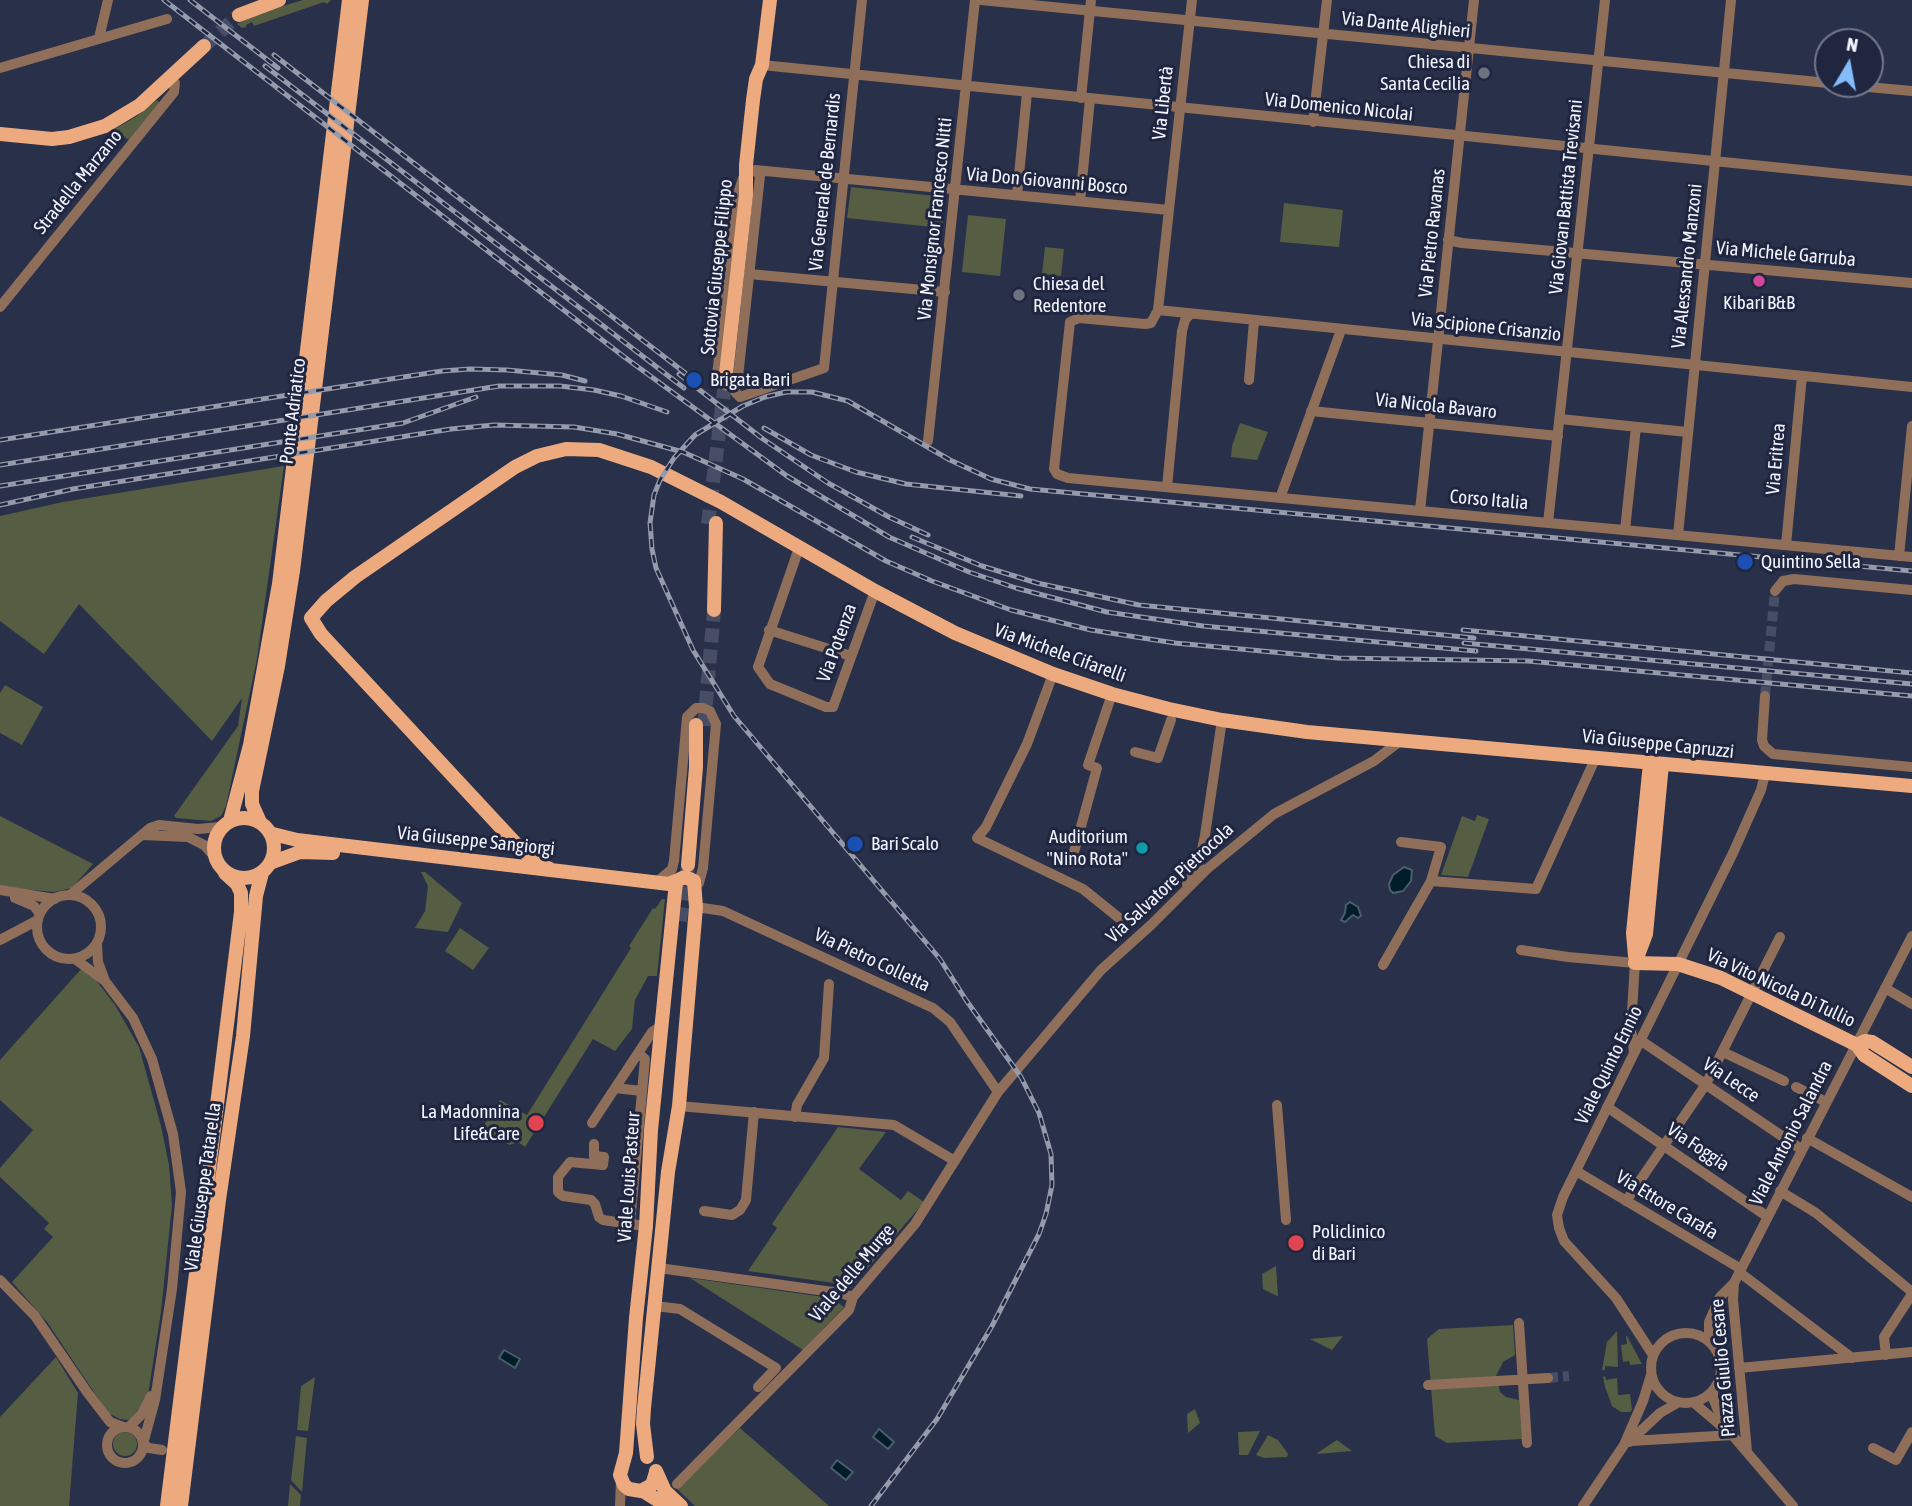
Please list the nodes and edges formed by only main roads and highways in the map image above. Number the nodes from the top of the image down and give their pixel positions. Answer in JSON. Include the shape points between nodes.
{"nodes":[{"id":1,"x":279,"y":0,"type":"edge"},
{"id":2,"x":349,"y":0,"type":"edge"},
{"id":3,"x":362,"y":0,"type":"edge"},
{"id":4,"x":770,"y":0,"type":"edge"},
{"id":5,"x":239,"y":15,"type":"tunnel mouth"},
{"id":6,"x":204,"y":46,"type":"tunnel mouth"},
{"id":7,"x":0,"y":134,"type":"edge"},
{"id":8,"x":731,"y":377,"type":"tunnel mouth"},
{"id":9,"x":712,"y":524,"type":"tunnel mouth"},
{"id":10,"x":710,"y":610,"type":"tunnel mouth"},
{"id":11,"x":695,"y":741,"type":"junction"},
{"id":12,"x":1400,"y":741,"type":"joint"},
{"id":13,"x":1656,"y":763,"type":"junction"},
{"id":14,"x":1912,"y":786,"type":"edge"},
{"id":15,"x":246,"y":789,"type":"junction"},
{"id":16,"x":260,"y":822,"type":"junction"},
{"id":17,"x":225,"y":824,"type":"junction"},
{"id":18,"x":273,"y":834,"type":"junction"},
{"id":19,"x":518,"y":846,"type":"junction"},
{"id":20,"x":512,"y":864,"type":"junction"},
{"id":21,"x":266,"y":868,"type":"junction"},
{"id":22,"x":550,"y":869,"type":"junction"},
{"id":23,"x":225,"y":873,"type":"junction"},
{"id":24,"x":676,"y":885,"type":"junction"},
{"id":25,"x":1876,"y":1054,"type":"junction"},
{"id":26,"x":1912,"y":1067,"type":"edge"},
{"id":27,"x":1912,"y":1086,"type":"edge"},
{"id":28,"x":668,"y":1172,"type":"junction"},
{"id":29,"x":646,"y":1226,"type":"junction"},
{"id":30,"x":648,"y":1457,"type":"junction"},
{"id":31,"x":622,"y":1463,"type":"junction"},
{"id":32,"x":656,"y":1472,"type":"junction"},
{"id":33,"x":640,"y":1491,"type":"junction"},
{"id":34,"x":673,"y":1504,"type":"edge"},
{"id":35,"x":167,"y":1506,"type":"edge"},
{"id":36,"x":180,"y":1506,"type":"edge"}],
"edges":[{"from":1,"to":5,"type":"main road"},
{"from":2,"to":15,"type":"main road","name":"Ponte Adriatico","via":[[279,583]]},
{"from":3,"to":15,"type":"main road","name":"Ponte Adriatico","via":[[293,570],[275,680]]},
{"from":4,"to":8,"type":"main road","name":"Sottovia Giuseppe Filippo","via":[[757,79]]},
{"from":6,"to":7,"type":"main road","via":[[140,105],[105,127],[52,139]]},
{"from":9,"to":10,"type":"main road"},
{"from":11,"to":11,"type":"main road","via":[[700,725],[703,768],[691,865]]},
{"from":11,"to":24,"type":"main road","name":"Viale Louis Pasteur","via":[[682,868]]},
{"from":12,"to":13,"type":"main road","name":"Via Giuseppe Capruzzi"},
{"from":12,"to":19,"type":"main road","name":"Via Michele Cifarelli","via":[[1222,720],[1112,694],[1053,674],[955,634],[651,467],[614,453],[566,449],[515,467],[394,548],[311,618]]},
{"from":13,"to":14,"type":"main road","name":"Via Giuseppe Capruzzi"},
{"from":13,"to":25,"type":"main road","name":"Via Vito Nicola Di Tullio","via":[[1633,933],[1640,938],[1636,963],[1678,964],[1721,978],[1857,1045],[1860,1051]]},
{"from":15,"to":16,"type":"main road","name":"Ponte Adriatico"},
{"from":15,"to":17,"type":"main road","name":"Ponte Adriatico"},
{"from":16,"to":17,"type":"main road","via":[[241,818]]},
{"from":16,"to":18,"type":"main road"},
{"from":17,"to":23,"type":"main road","via":[[216,837],[214,856]]},
{"from":18,"to":20,"type":"main road","name":"Via Giuseppe Sangiorgi"},
{"from":18,"to":21,"type":"main road","via":[[274,853]]},
{"from":19,"to":20,"type":"main road"},
{"from":19,"to":22,"type":"main road"},
{"from":20,"to":22,"type":"main road","name":"Via Giuseppe Sangiorgi"},
{"from":21,"to":23,"type":"main road","via":[[243,879]]},
{"from":21,"to":24,"type":"main road","name":"Via Giuseppe Sangiorgi","via":[[289,855],[318,852]]},
{"from":21,"to":36,"type":"main road","name":"Viale Giuseppe Tatarella","via":[[256,896],[241,1049]]},
{"from":22,"to":24,"type":"main road","name":"Via Giuseppe Sangiorgi"},
{"from":23,"to":35,"type":"main road","name":"Viale Giuseppe Tatarella","via":[[237,884],[242,912]]},
{"from":24,"to":28,"type":"main road","name":"Viale Louis Pasteur","via":[[684,899],[695,895],[679,1106]]},
{"from":24,"to":29,"type":"main road","name":"Viale Louis Pasteur"},
{"from":25,"to":26,"type":"main road"},
{"from":25,"to":27,"type":"main road"},
{"from":28,"to":29,"type":"main road","via":[[684,922]]},
{"from":28,"to":30,"type":"main road","name":"Viale Louis Pasteur","via":[[643,1424]]},
{"from":29,"to":31,"type":"main road","name":"Viale Louis Pasteur"},
{"from":30,"to":31,"type":"main road","via":[[632,1456]]},
{"from":30,"to":32,"type":"main road"},
{"from":31,"to":33,"type":"main road","via":[[621,1480],[629,1489]]},
{"from":32,"to":33,"type":"main road","via":[[652,1485]]},
{"from":32,"to":34,"type":"main road"},
{"from":33,"to":34,"type":"main road"}]}
